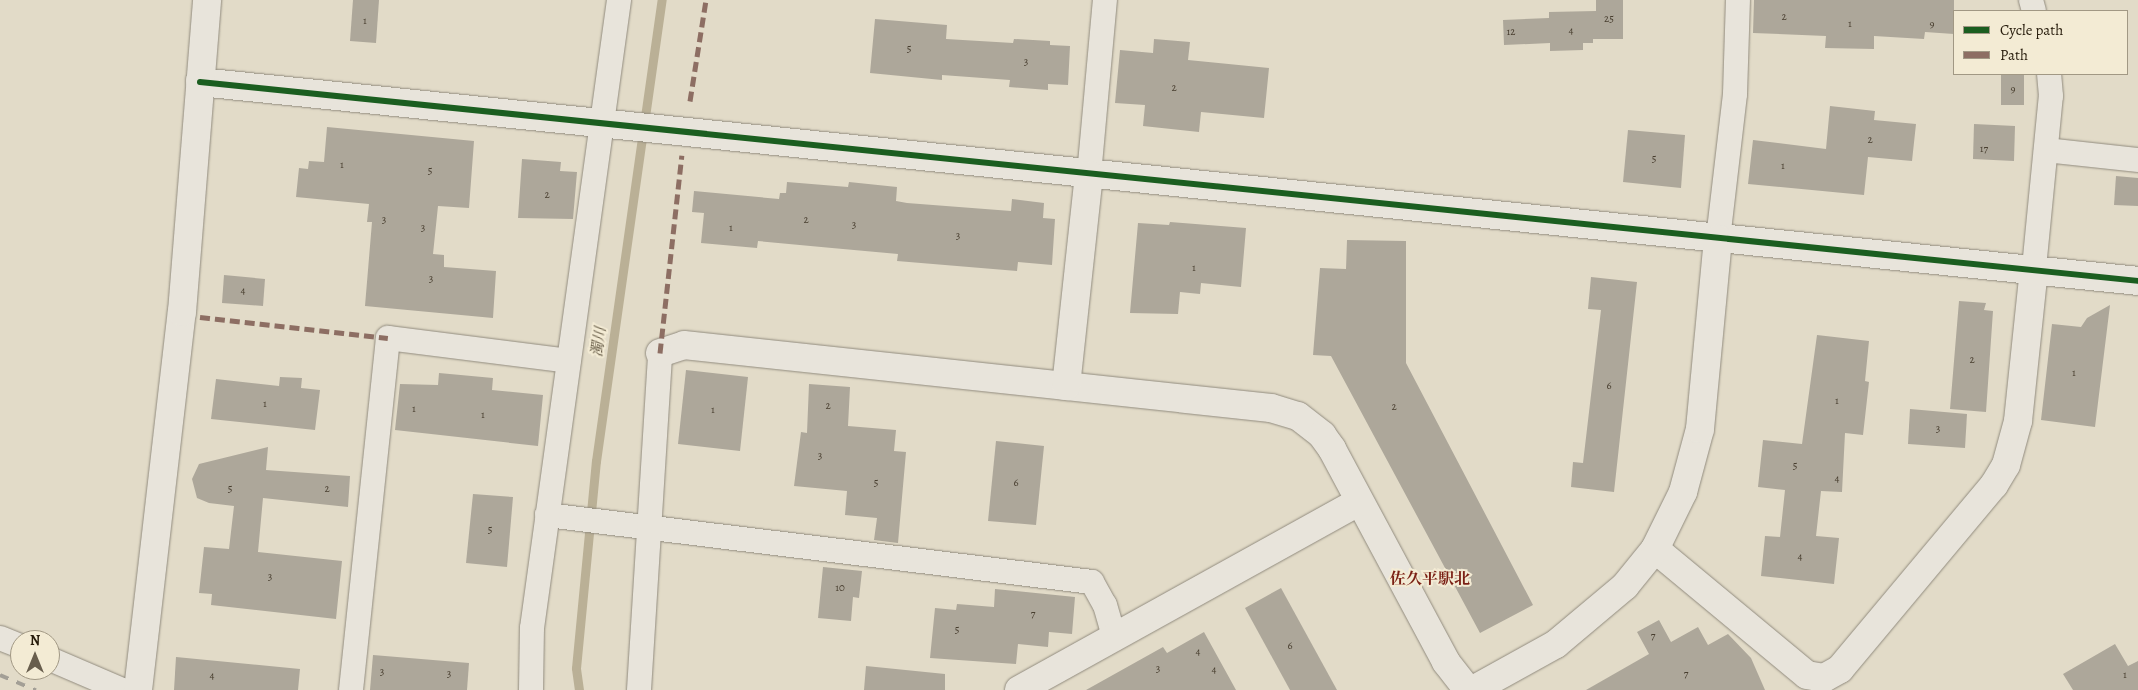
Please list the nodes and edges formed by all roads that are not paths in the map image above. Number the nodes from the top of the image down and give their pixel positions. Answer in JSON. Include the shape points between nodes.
{"nodes":[{"id":1,"x":207,"y":0,"type":"edge"},
{"id":2,"x":619,"y":0,"type":"edge"},
{"id":3,"x":1106,"y":0,"type":"edge"},
{"id":4,"x":1738,"y":0,"type":"edge"},
{"id":5,"x":2049,"y":75,"type":"edge"},
{"id":6,"x":200,"y":82,"type":"junction"},
{"id":7,"x":610,"y":122,"type":"junction"},
{"id":8,"x":2046,"y":150,"type":"junction"},
{"id":9,"x":2138,"y":160,"type":"edge"},
{"id":10,"x":1089,"y":175,"type":"junction"},
{"id":11,"x":1718,"y":239,"type":"junction"},
{"id":12,"x":2034,"y":268,"type":"junction"},
{"id":13,"x":2138,"y":281,"type":"edge"},
{"id":14,"x":660,"y":353,"type":"joint"},
{"id":15,"x":570,"y":361,"type":"junction"},
{"id":16,"x":1066,"y":386,"type":"junction"},
{"id":17,"x":1358,"y":502,"type":"junction"},
{"id":18,"x":554,"y":516,"type":"junction"},
{"id":19,"x":647,"y":528,"type":"junction"},
{"id":20,"x":1655,"y":549,"type":"junction"},
{"id":21,"x":1114,"y":636,"type":"junction"},
{"id":22,"x":60,"y":662,"type":"edge"},
{"id":23,"x":122,"y":690,"type":"edge"},
{"id":24,"x":138,"y":690,"type":"edge"},
{"id":25,"x":351,"y":690,"type":"edge"},
{"id":26,"x":531,"y":690,"type":"edge"},
{"id":27,"x":639,"y":690,"type":"edge"},
{"id":28,"x":1019,"y":690,"type":"edge"},
{"id":29,"x":1468,"y":690,"type":"edge"},
{"id":30,"x":1473,"y":690,"type":"edge"}],
"edges":[{"from":1,"to":6,"type":"street"},
{"from":2,"to":7,"type":"street"},
{"from":3,"to":10,"type":"street"},
{"from":4,"to":11,"type":"street","via":[[1735,94]]},
{"from":5,"to":8,"type":"street","via":[[2051,96]]},
{"from":6,"to":7,"type":"street"},
{"from":6,"to":24,"type":"street","via":[[182,312]]},
{"from":7,"to":10,"type":"street"},
{"from":7,"to":15,"type":"street"},
{"from":8,"to":9,"type":"street"},
{"from":8,"to":12,"type":"street"},
{"from":10,"to":11,"type":"street"},
{"from":10,"to":16,"type":"street"},
{"from":11,"to":12,"type":"street"},
{"from":11,"to":20,"type":"street","via":[[1700,429],[1683,492]]},
{"from":12,"to":13,"type":"street"},
{"from":12,"to":20,"type":"street","via":[[2018,421],[2006,465],[1994,485],[1840,669],[1824,678],[1807,675]]},
{"from":14,"to":16,"type":"street","via":[[684,345]]},
{"from":14,"to":19,"type":"street"},
{"from":15,"to":18,"type":"street"},
{"from":15,"to":25,"type":"street","via":[[388,338]]},
{"from":16,"to":17,"type":"street","via":[[1270,408],[1298,416],[1322,435],[1332,449]]},
{"from":17,"to":21,"type":"street"},
{"from":17,"to":29,"type":"street","via":[[1446,662]]},
{"from":18,"to":19,"type":"street"},
{"from":18,"to":26,"type":"street","via":[[532,628]]},
{"from":19,"to":21,"type":"street","via":[[1092,582],[1105,605]]},
{"from":19,"to":27,"type":"street"},
{"from":20,"to":30,"type":"street","via":[[1625,586],[1570,634]]},
{"from":21,"to":28,"type":"street"},
{"from":22,"to":23,"type":"street"}]}
